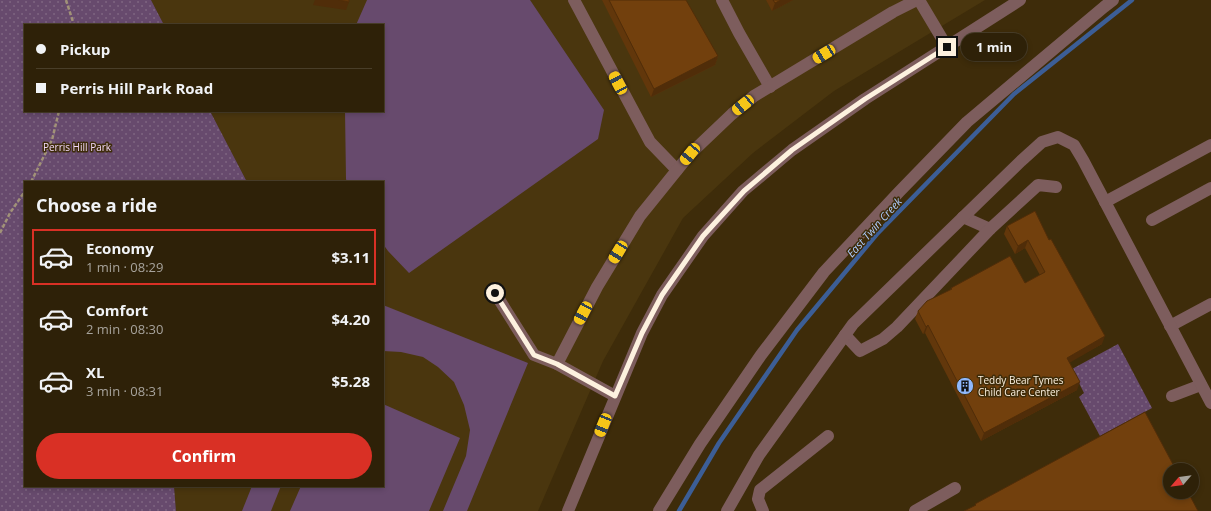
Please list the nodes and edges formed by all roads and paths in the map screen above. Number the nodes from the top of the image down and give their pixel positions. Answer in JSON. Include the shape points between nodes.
{"nodes":[{"id":1,"x":66,"y":0,"type":"edge"},
{"id":2,"x":574,"y":0,"type":"edge"},
{"id":3,"x":722,"y":0,"type":"edge"},
{"id":4,"x":918,"y":0,"type":"edge"},
{"id":5,"x":1020,"y":0,"type":"edge"},
{"id":6,"x":1113,"y":0,"type":"edge"},
{"id":7,"x":74,"y":24,"type":"edge"},
{"id":8,"x":947,"y":47,"type":"junction"},
{"id":9,"x":770,"y":87,"type":"junction"},
{"id":10,"x":59,"y":112,"type":"edge"},
{"id":11,"x":1211,"y":145,"type":"edge"},
{"id":12,"x":677,"y":170,"type":"junction"},
{"id":13,"x":32,"y":181,"type":"edge"},
{"id":14,"x":1056,"y":187,"type":"dead end"},
{"id":15,"x":1211,"y":188,"type":"edge"},
{"id":16,"x":24,"y":192,"type":"edge"},
{"id":17,"x":1105,"y":202,"type":"junction"},
{"id":18,"x":963,"y":217,"type":"junction"},
{"id":19,"x":1152,"y":220,"type":"dead end"},
{"id":20,"x":990,"y":229,"type":"junction"},
{"id":21,"x":0,"y":233,"type":"edge"},
{"id":22,"x":495,"y":293,"type":"dead end"},
{"id":23,"x":1211,"y":304,"type":"edge"},
{"id":24,"x":1170,"y":326,"type":"junction"},
{"id":25,"x":845,"y":334,"type":"junction"},
{"id":26,"x":557,"y":364,"type":"junction"},
{"id":27,"x":1202,"y":385,"type":"junction"},
{"id":28,"x":615,"y":396,"type":"junction"},
{"id":29,"x":1172,"y":396,"type":"dead end"},
{"id":30,"x":1211,"y":403,"type":"edge"},
{"id":31,"x":828,"y":436,"type":"dead end"},
{"id":32,"x":955,"y":488,"type":"dead end"},
{"id":33,"x":917,"y":510,"type":"edge"},
{"id":34,"x":568,"y":511,"type":"edge"},
{"id":35,"x":659,"y":511,"type":"edge"},
{"id":36,"x":727,"y":511,"type":"edge"},
{"id":37,"x":763,"y":511,"type":"edge"}],
"edges":[{"from":1,"to":7,"type":"path"},
{"from":2,"to":12,"type":"street","via":[[650,142]]},
{"from":3,"to":9,"type":"street"},
{"from":4,"to":8,"type":"street"},
{"from":4,"to":9,"type":"street","via":[[893,12]]},
{"from":5,"to":8,"type":"street"},
{"from":6,"to":35,"type":"street","via":[[967,122],[824,272],[761,355],[700,444]]},
{"from":8,"to":28,"type":"street","via":[[865,99],[792,150],[744,191],[703,236],[662,295],[642,333]]},
{"from":9,"to":12,"type":"street","via":[[732,114]]},
{"from":10,"to":13,"type":"path","via":[[52,140]]},
{"from":11,"to":17,"type":"street"},
{"from":12,"to":26,"type":"street","via":[[640,216],[597,287]]},
{"from":14,"to":20,"type":"street","via":[[1038,185]]},
{"from":15,"to":19,"type":"street"},
{"from":16,"to":21,"type":"path"},
{"from":17,"to":18,"type":"street","via":[[1074,145],[1058,137],[1042,142]]},
{"from":17,"to":24,"type":"street"},
{"from":18,"to":20,"type":"street"},
{"from":18,"to":25,"type":"street"},
{"from":20,"to":25,"type":"street","via":[[883,339],[860,351]]},
{"from":22,"to":26,"type":"street","via":[[534,355]]},
{"from":23,"to":24,"type":"street"},
{"from":24,"to":27,"type":"street"},
{"from":25,"to":36,"type":"street","via":[[759,455]]},
{"from":26,"to":28,"type":"street"},
{"from":27,"to":29,"type":"street"},
{"from":27,"to":30,"type":"street"},
{"from":28,"to":34,"type":"street"},
{"from":31,"to":37,"type":"street","via":[[760,490],[758,499]]},
{"from":32,"to":33,"type":"street"}]}
